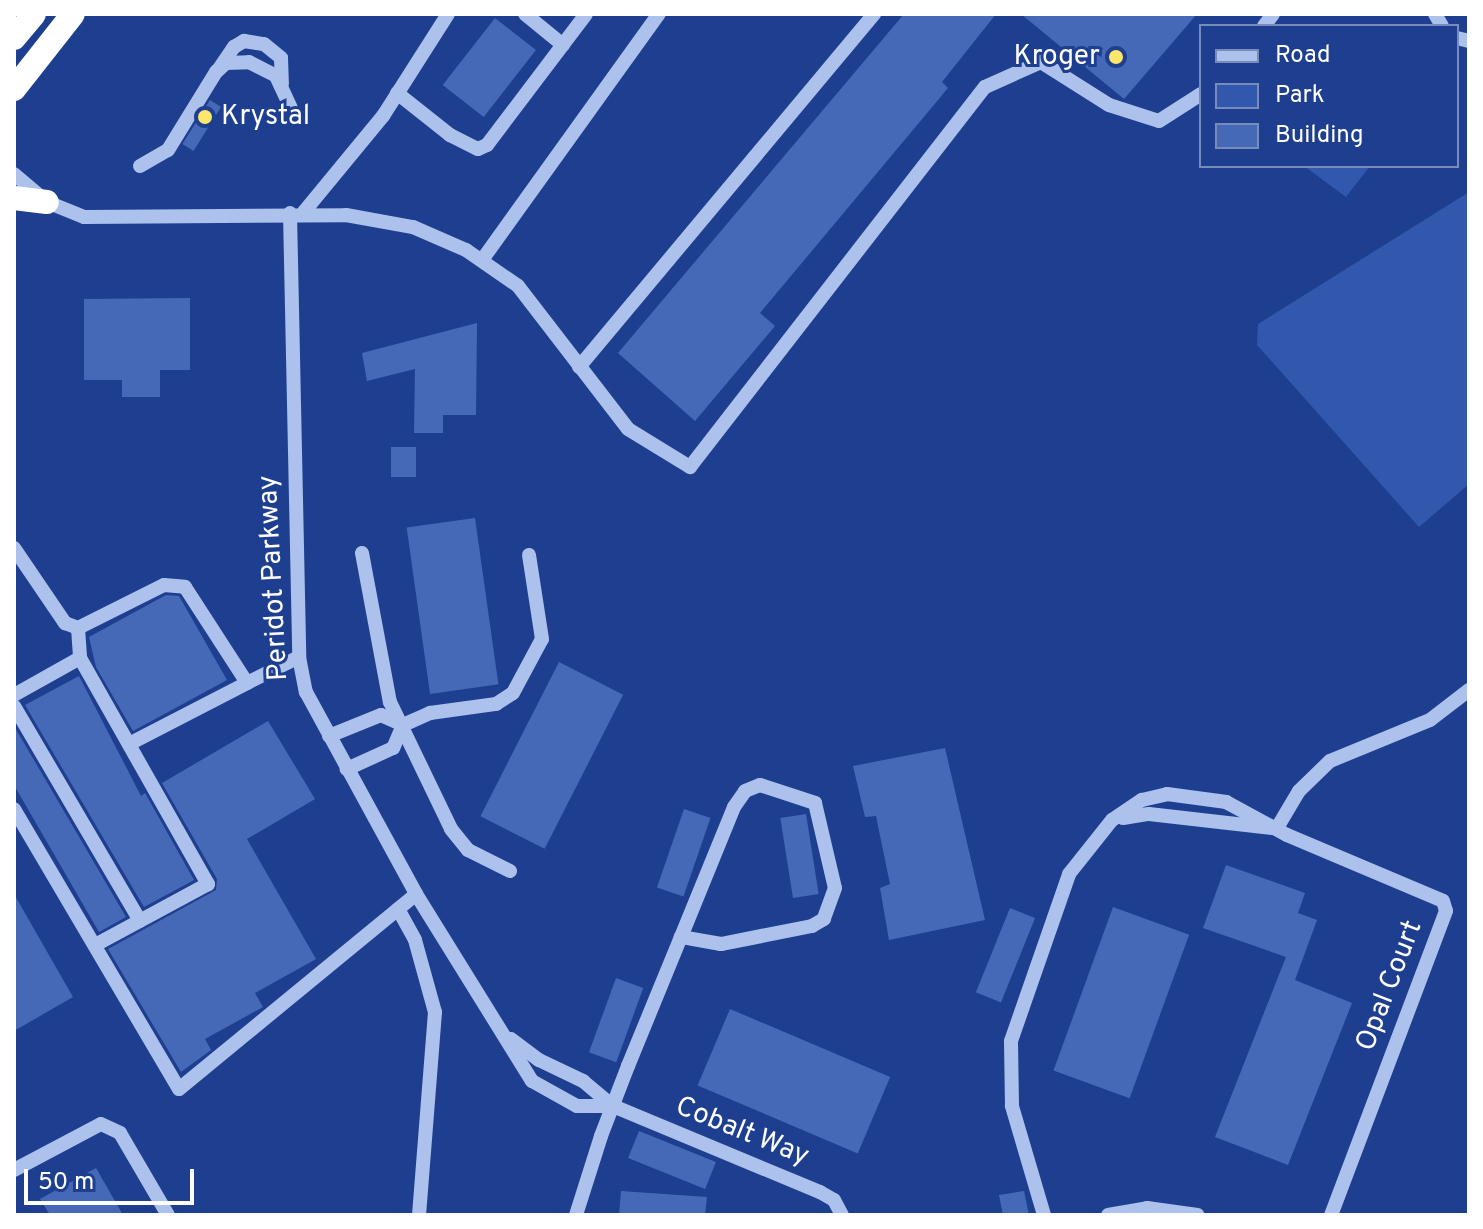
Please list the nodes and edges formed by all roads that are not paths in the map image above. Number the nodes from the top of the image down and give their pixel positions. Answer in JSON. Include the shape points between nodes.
{"nodes":[{"id":1,"x":34,"y":14,"type":"edge"},
{"id":2,"x":73,"y":14,"type":"edge"},
{"id":3,"x":448,"y":14,"type":"edge"},
{"id":4,"x":525,"y":14,"type":"edge"},
{"id":5,"x":586,"y":14,"type":"edge"},
{"id":6,"x":659,"y":14,"type":"edge"},
{"id":7,"x":874,"y":14,"type":"edge"},
{"id":8,"x":14,"y":38,"type":"edge"},
{"id":9,"x":563,"y":45,"type":"junction"},
{"id":10,"x":219,"y":69,"type":"junction"},
{"id":11,"x":282,"y":88,"type":"junction"},
{"id":12,"x":14,"y":89,"type":"edge"},
{"id":13,"x":397,"y":93,"type":"junction"},
{"id":14,"x":1199,"y":95,"type":"edge"},
{"id":15,"x":291,"y":108,"type":"dead end"},
{"id":16,"x":140,"y":166,"type":"dead end"},
{"id":17,"x":14,"y":174,"type":"edge"},
{"id":18,"x":14,"y":198,"type":"edge"},
{"id":19,"x":47,"y":202,"type":"junction"},
{"id":20,"x":296,"y":213,"type":"junction"},
{"id":21,"x":482,"y":260,"type":"junction"},
{"id":22,"x":579,"y":367,"type":"junction"},
{"id":23,"x":14,"y":548,"type":"edge"},
{"id":24,"x":362,"y":553,"type":"dead end"},
{"id":25,"x":529,"y":555,"type":"dead end"},
{"id":26,"x":78,"y":628,"type":"junction"},
{"id":27,"x":299,"y":657,"type":"junction"},
{"id":28,"x":80,"y":658,"type":"junction"},
{"id":29,"x":247,"y":683,"type":"junction"},
{"id":30,"x":1469,"y":690,"type":"edge"},
{"id":31,"x":14,"y":695,"type":"edge"},
{"id":32,"x":14,"y":706,"type":"edge"},
{"id":33,"x":403,"y":725,"type":"junction"},
{"id":34,"x":329,"y":736,"type":"junction"},
{"id":35,"x":129,"y":744,"type":"junction"},
{"id":36,"x":347,"y":769,"type":"junction"},
{"id":37,"x":14,"y":809,"type":"edge"},
{"id":38,"x":1112,"y":820,"type":"junction"},
{"id":39,"x":1277,"y":828,"type":"junction"},
{"id":40,"x":510,"y":871,"type":"dead end"},
{"id":41,"x":416,"y":894,"type":"junction"},
{"id":42,"x":398,"y":909,"type":"junction"},
{"id":43,"x":140,"y":921,"type":"junction"},
{"id":44,"x":681,"y":937,"type":"junction"},
{"id":45,"x":95,"y":945,"type":"junction"},
{"id":46,"x":501,"y":1032,"type":"junction"},
{"id":47,"x":613,"y":1106,"type":"junction"},
{"id":48,"x":14,"y":1170,"type":"edge"},
{"id":49,"x":168,"y":1215,"type":"edge"},
{"id":50,"x":419,"y":1215,"type":"edge"},
{"id":51,"x":576,"y":1215,"type":"edge"},
{"id":52,"x":842,"y":1215,"type":"edge"},
{"id":53,"x":1044,"y":1215,"type":"edge"},
{"id":54,"x":1108,"y":1215,"type":"edge"},
{"id":55,"x":1198,"y":1215,"type":"edge"},
{"id":56,"x":1331,"y":1215,"type":"edge"}],
"edges":[{"from":1,"to":8,"type":"highway"},
{"from":2,"to":12,"type":"highway"},
{"from":3,"to":13,"type":"street"},
{"from":4,"to":9,"type":"street"},
{"from":5,"to":9,"type":"street"},
{"from":6,"to":21,"type":"street"},
{"from":7,"to":22,"type":"street"},
{"from":9,"to":13,"type":"street","via":[[487,145],[478,149],[450,135]]},
{"from":10,"to":11,"type":"street","via":[[249,62],[276,76]]},
{"from":10,"to":11,"type":"street","via":[[244,41],[264,44],[281,58]]},
{"from":10,"to":16,"type":"street","via":[[168,150]]},
{"from":11,"to":15,"type":"street"},
{"from":13,"to":20,"type":"street"},
{"from":14,"to":22,"type":"street","via":[[1159,121],[1109,105],[1041,62],[985,87],[690,467],[628,429]]},
{"from":17,"to":19,"type":"street"},
{"from":18,"to":19,"type":"highway"},
{"from":19,"to":20,"type":"street","via":[[84,217]]},
{"from":20,"to":21,"type":"street","via":[[413,227]]},
{"from":20,"to":27,"type":"street","name":"Peridot Parkway"},
{"from":21,"to":22,"type":"street","via":[[518,286]]},
{"from":23,"to":26,"type":"street","via":[[65,623]]},
{"from":24,"to":33,"type":"street","via":[[382,679]]},
{"from":25,"to":33,"type":"street","via":[[542,639],[513,693],[496,704],[430,713]]},
{"from":26,"to":28,"type":"street"},
{"from":26,"to":29,"type":"street","via":[[164,585],[185,587]]},
{"from":27,"to":29,"type":"street"},
{"from":27,"to":34,"type":"street","name":"Peridot Parkway","via":[[306,692]]},
{"from":28,"to":31,"type":"street"},
{"from":28,"to":35,"type":"street"},
{"from":29,"to":35,"type":"street"},
{"from":30,"to":39,"type":"street","via":[[1430,720],[1330,761],[1299,791]]},
{"from":32,"to":43,"type":"street"},
{"from":33,"to":34,"type":"street","via":[[381,715]]},
{"from":33,"to":36,"type":"street","via":[[393,748]]},
{"from":33,"to":40,"type":"street","via":[[451,829],[468,850]]},
{"from":34,"to":36,"type":"street","name":"Peridot Parkway"},
{"from":35,"to":43,"type":"street","via":[[208,884]]},
{"from":36,"to":41,"type":"street","name":"Peridot Parkway"},
{"from":37,"to":45,"type":"street"},
{"from":38,"to":39,"type":"street","via":[[1149,814],[1211,825]]},
{"from":38,"to":39,"type":"street","via":[[1142,800],[1182,794],[1226,802]]},
{"from":38,"to":53,"type":"street","via":[[1069,874],[1011,1041],[1012,1106]]},
{"from":39,"to":56,"type":"street","name":"Opal Court","via":[[1443,901],[1446,911]]},
{"from":41,"to":42,"type":"street"},
{"from":41,"to":46,"type":"street","name":"Peridot Parkway"},
{"from":42,"to":45,"type":"street","via":[[179,1089]]},
{"from":42,"to":50,"type":"street","via":[[415,940],[435,1012]]},
{"from":43,"to":45,"type":"street"},
{"from":44,"to":44,"type":"street","via":[[745,791],[766,785],[815,803],[835,888],[824,919],[721,944]]},
{"from":44,"to":47,"type":"street"},
{"from":46,"to":47,"type":"street","name":"Peridot Parkway","via":[[539,1060],[583,1081]]},
{"from":46,"to":47,"type":"street","name":"Peridot Parkway","via":[[538,1086],[577,1106]]},
{"from":47,"to":51,"type":"street"},
{"from":47,"to":52,"type":"street","name":"Cobalt Way","via":[[820,1192],[834,1200]]},
{"from":48,"to":49,"type":"street","via":[[101,1124],[120,1133]]},
{"from":54,"to":55,"type":"street","via":[[1147,1208]]}]}
